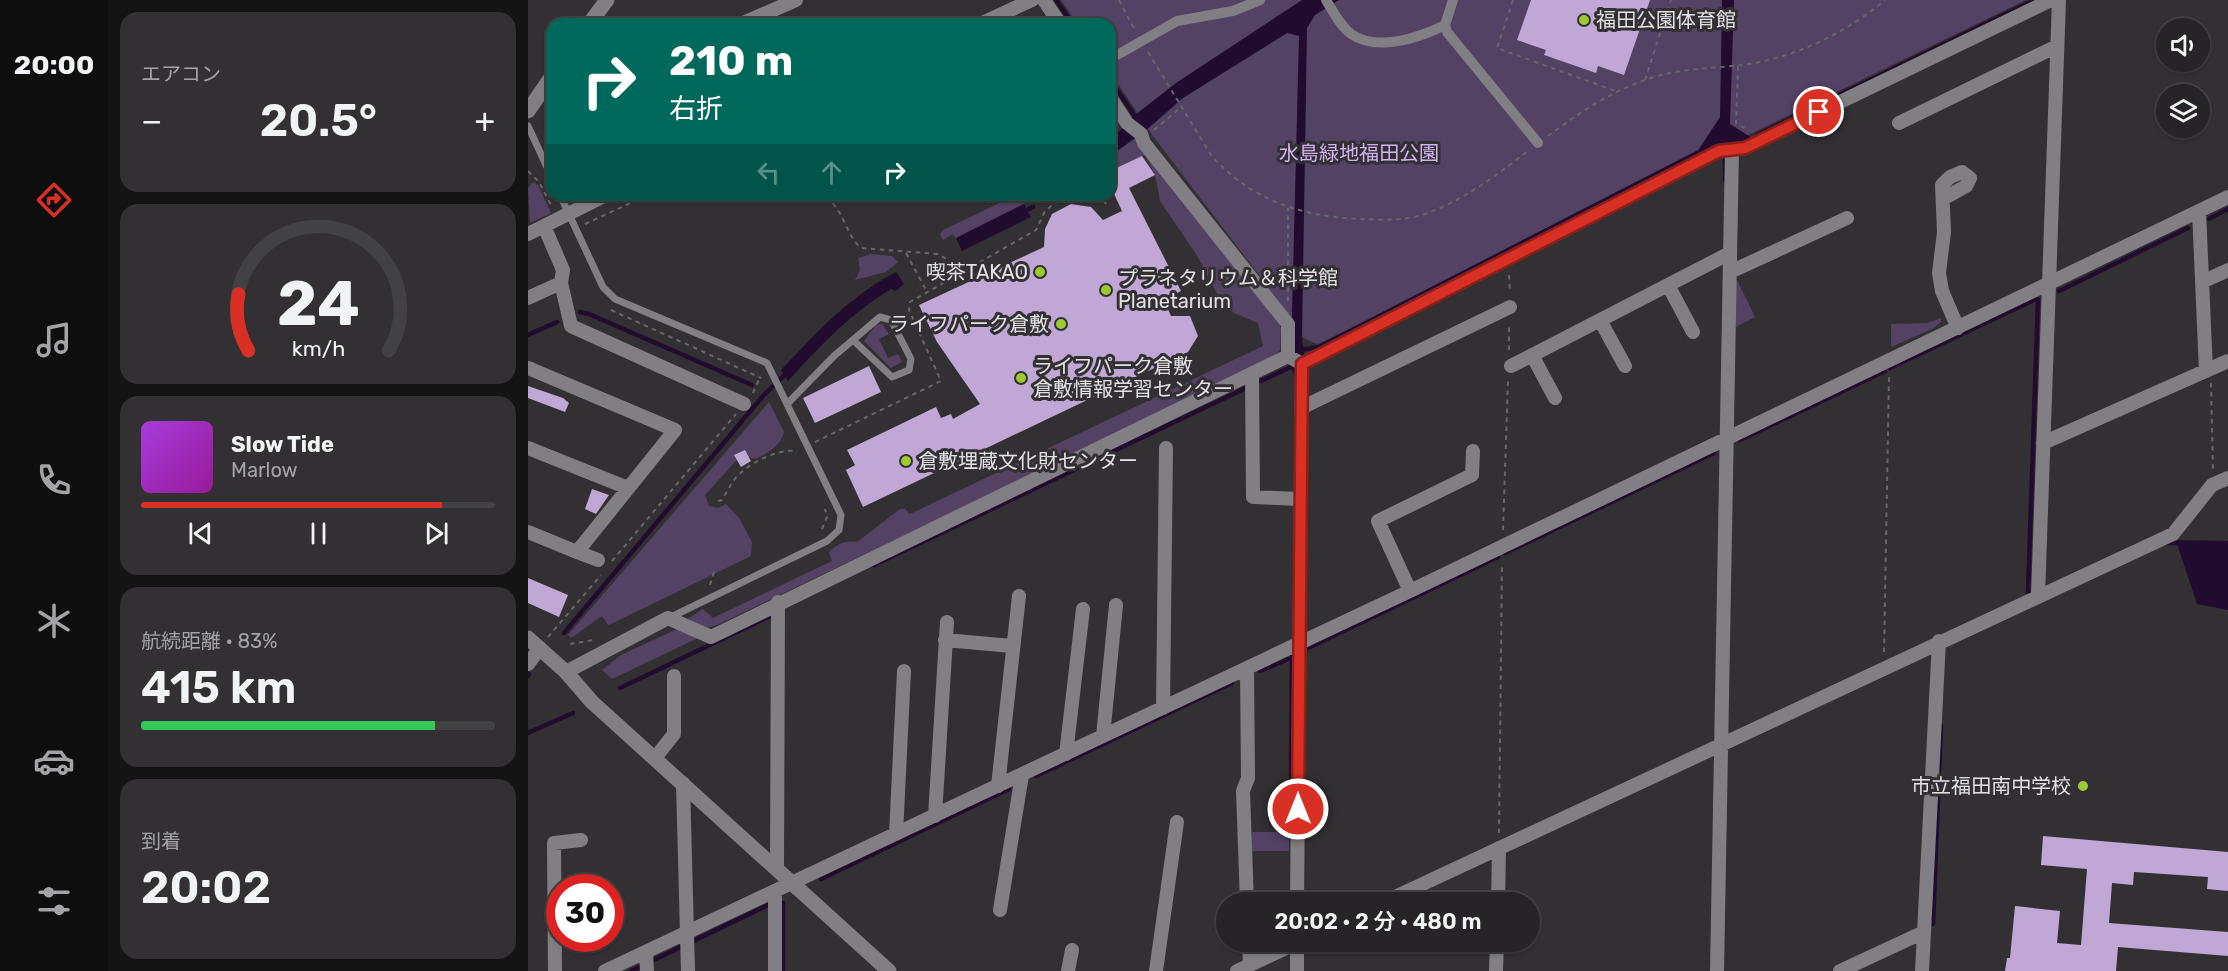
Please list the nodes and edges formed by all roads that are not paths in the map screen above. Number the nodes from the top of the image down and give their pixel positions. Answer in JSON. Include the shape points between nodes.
{"nodes":[{"id":1,"x":607,"y":0,"type":"edge"},
{"id":2,"x":796,"y":0,"type":"edge"},
{"id":3,"x":1032,"y":0,"type":"edge"},
{"id":4,"x":1044,"y":0,"type":"edge"},
{"id":5,"x":1260,"y":0,"type":"edge"},
{"id":6,"x":1326,"y":0,"type":"edge"},
{"id":7,"x":1453,"y":0,"type":"edge"},
{"id":8,"x":2051,"y":0,"type":"edge"},
{"id":9,"x":2059,"y":0,"type":"edge"},
{"id":10,"x":594,"y":18,"type":"edge"},
{"id":11,"x":755,"y":18,"type":"edge"},
{"id":12,"x":993,"y":18,"type":"edge"},
{"id":13,"x":1056,"y":18,"type":"edge"},
{"id":14,"x":1445,"y":25,"type":"junction"},
{"id":15,"x":2057,"y":46,"type":"junction"},
{"id":16,"x":1116,"y":56,"type":"edge"},
{"id":17,"x":546,"y":85,"type":"edge"},
{"id":18,"x":1116,"y":106,"type":"edge"},
{"id":19,"x":528,"y":111,"type":"edge"},
{"id":20,"x":1899,"y":123,"type":"dead end"},
{"id":21,"x":528,"y":126,"type":"edge"},
{"id":22,"x":1538,"y":143,"type":"road end"},
{"id":23,"x":1732,"y":149,"type":"junction"},
{"id":24,"x":546,"y":165,"type":"edge"},
{"id":25,"x":2228,"y":197,"type":"edge"},
{"id":26,"x":1943,"y":199,"type":"dead end"},
{"id":27,"x":561,"y":201,"type":"edge"},
{"id":28,"x":593,"y":201,"type":"edge"},
{"id":29,"x":2199,"y":211,"type":"junction"},
{"id":30,"x":563,"y":215,"type":"junction"},
{"id":31,"x":1847,"y":218,"type":"dead end"},
{"id":32,"x":544,"y":226,"type":"junction"},
{"id":33,"x":528,"y":234,"type":"edge"},
{"id":34,"x":1730,"y":253,"type":"junction"},
{"id":35,"x":2228,"y":270,"type":"edge"},
{"id":36,"x":1730,"y":272,"type":"junction"},
{"id":37,"x":2202,"y":282,"type":"junction"},
{"id":38,"x":561,"y":283,"type":"junction"},
{"id":39,"x":1668,"y":285,"type":"junction"},
{"id":40,"x":2048,"y":285,"type":"junction"},
{"id":41,"x":528,"y":298,"type":"edge"},
{"id":42,"x":1510,"y":307,"type":"road end"},
{"id":43,"x":1600,"y":320,"type":"junction"},
{"id":44,"x":1958,"y":328,"type":"junction"},
{"id":45,"x":1693,"y":332,"type":"dead end"},
{"id":46,"x":854,"y":341,"type":"junction"},
{"id":47,"x":1532,"y":355,"type":"junction"},
{"id":48,"x":1288,"y":356,"type":"junction"},
{"id":49,"x":2228,"y":361,"type":"edge"},
{"id":50,"x":1302,"y":364,"type":"junction"},
{"id":51,"x":1509,"y":366,"type":"road end"},
{"id":52,"x":1625,"y":366,"type":"dead end"},
{"id":53,"x":528,"y":368,"type":"edge"},
{"id":54,"x":2208,"y":369,"type":"junction"},
{"id":55,"x":1252,"y":374,"type":"junction"},
{"id":56,"x":1555,"y":398,"type":"dead end"},
{"id":57,"x":788,"y":403,"type":"junction"},
{"id":58,"x":744,"y":404,"type":"road end"},
{"id":59,"x":1301,"y":408,"type":"junction"},
{"id":60,"x":1728,"y":438,"type":"junction"},
{"id":61,"x":2043,"y":443,"type":"junction"},
{"id":62,"x":528,"y":448,"type":"edge"},
{"id":63,"x":1166,"y":448,"type":"dead end"},
{"id":64,"x":1473,"y":451,"type":"dead end"},
{"id":65,"x":2228,"y":478,"type":"edge"},
{"id":66,"x":628,"y":488,"type":"junction"},
{"id":67,"x":1300,"y":499,"type":"junction"},
{"id":68,"x":528,"y":532,"type":"edge"},
{"id":69,"x":577,"y":552,"type":"junction"},
{"id":70,"x":603,"y":563,"type":"road end"},
{"id":71,"x":1410,"y":591,"type":"junction"},
{"id":72,"x":1019,"y":596,"type":"dead end"},
{"id":73,"x":2038,"y":596,"type":"junction"},
{"id":74,"x":778,"y":602,"type":"junction"},
{"id":75,"x":1116,"y":605,"type":"dead end"},
{"id":76,"x":1083,"y":609,"type":"dead end"},
{"id":77,"x":668,"y":618,"type":"junction"},
{"id":78,"x":947,"y":622,"type":"dead end"},
{"id":79,"x":945,"y":640,"type":"junction"},
{"id":80,"x":538,"y":641,"type":"edge"},
{"id":81,"x":1939,"y":641,"type":"junction"},
{"id":82,"x":1298,"y":644,"type":"junction"},
{"id":83,"x":1012,"y":646,"type":"junction"},
{"id":84,"x":528,"y":664,"type":"edge"},
{"id":85,"x":1247,"y":668,"type":"junction"},
{"id":86,"x":904,"y":671,"type":"dead end"},
{"id":87,"x":566,"y":672,"type":"junction"},
{"id":88,"x":674,"y":676,"type":"dead end"},
{"id":89,"x":1163,"y":708,"type":"junction"},
{"id":90,"x":1103,"y":736,"type":"junction"},
{"id":91,"x":1720,"y":744,"type":"junction"},
{"id":92,"x":1066,"y":754,"type":"junction"},
{"id":93,"x":655,"y":758,"type":"junction"},
{"id":94,"x":1022,"y":775,"type":"junction"},
{"id":95,"x":683,"y":783,"type":"junction"},
{"id":96,"x":998,"y":786,"type":"junction"},
{"id":97,"x":935,"y":816,"type":"junction"},
{"id":98,"x":1177,"y":822,"type":"dead end"},
{"id":99,"x":896,"y":834,"type":"junction"},
{"id":100,"x":581,"y":840,"type":"dead end"},
{"id":101,"x":1499,"y":848,"type":"junction"},
{"id":102,"x":777,"y":869,"type":"junction"},
{"id":103,"x":792,"y":883,"type":"junction"},
{"id":104,"x":775,"y":891,"type":"junction"},
{"id":105,"x":1247,"y":892,"type":"edge"},
{"id":106,"x":1297,"y":892,"type":"edge"},
{"id":107,"x":1405,"y":892,"type":"edge"},
{"id":108,"x":1498,"y":892,"type":"edge"},
{"id":109,"x":1000,"y":910,"type":"dead end"},
{"id":110,"x":1924,"y":932,"type":"junction"},
{"id":111,"x":688,"y":939,"type":"junction"},
{"id":112,"x":1072,"y":950,"type":"dead end"},
{"id":113,"x":1247,"y":952,"type":"edge"},
{"id":114,"x":1277,"y":952,"type":"edge"},
{"id":115,"x":1298,"y":952,"type":"edge"},
{"id":116,"x":1497,"y":952,"type":"edge"},
{"id":117,"x":646,"y":962,"type":"edge"},
{"id":118,"x":1243,"y":968,"type":"edge"},
{"id":119,"x":555,"y":971,"type":"edge"},
{"id":120,"x":605,"y":971,"type":"edge"},
{"id":121,"x":688,"y":971,"type":"edge"},
{"id":122,"x":775,"y":971,"type":"edge"},
{"id":123,"x":889,"y":971,"type":"edge"},
{"id":124,"x":1068,"y":971,"type":"edge"},
{"id":125,"x":1156,"y":971,"type":"edge"},
{"id":126,"x":1297,"y":971,"type":"edge"},
{"id":127,"x":1496,"y":971,"type":"edge"},
{"id":128,"x":1717,"y":971,"type":"edge"},
{"id":129,"x":1840,"y":971,"type":"edge"},
{"id":130,"x":1922,"y":971,"type":"edge"}],
"edges":[{"from":1,"to":10,"type":"street"},
{"from":2,"to":11,"type":"street"},
{"from":3,"to":12,"type":"street"},
{"from":4,"to":13,"type":"street"},
{"from":5,"to":16,"type":"street","via":[[1233,11],[1177,21]]},
{"from":6,"to":14,"type":"street","via":[[1350,33],[1367,41],[1402,40]]},
{"from":7,"to":14,"type":"street"},
{"from":8,"to":23,"type":"street","via":[[1756,143]]},
{"from":9,"to":15,"type":"street"},
{"from":14,"to":22,"type":"street"},
{"from":15,"to":20,"type":"street"},
{"from":15,"to":40,"type":"street"},
{"from":17,"to":19,"type":"street"},
{"from":18,"to":48,"type":"street","via":[[1288,324]]},
{"from":21,"to":24,"type":"lane"},
{"from":23,"to":34,"type":"street"},
{"from":23,"to":50,"type":"street","via":[[1719,151]]},
{"from":25,"to":29,"type":"street"},
{"from":26,"to":44,"type":"street","via":[[1942,291]]},
{"from":27,"to":30,"type":"lane"},
{"from":28,"to":30,"type":"street"},
{"from":29,"to":37,"type":"street"},
{"from":29,"to":40,"type":"street"},
{"from":30,"to":32,"type":"street"},
{"from":30,"to":57,"type":"lane","via":[[603,287],[615,299],[767,363]]},
{"from":31,"to":36,"type":"street"},
{"from":32,"to":33,"type":"street"},
{"from":32,"to":38,"type":"street","via":[[563,270]]},
{"from":34,"to":36,"type":"street"},
{"from":34,"to":39,"type":"street"},
{"from":35,"to":37,"type":"street"},
{"from":36,"to":60,"type":"street"},
{"from":37,"to":54,"type":"street"},
{"from":38,"to":41,"type":"street"},
{"from":38,"to":58,"type":"street","via":[[572,326]]},
{"from":39,"to":43,"type":"street"},
{"from":39,"to":45,"type":"street"},
{"from":40,"to":44,"type":"street"},
{"from":40,"to":61,"type":"street"},
{"from":42,"to":59,"type":"street"},
{"from":43,"to":47,"type":"street"},
{"from":43,"to":52,"type":"street"},
{"from":44,"to":60,"type":"street"},
{"from":46,"to":46,"type":"lane","via":[[873,321],[886,317],[911,359],[909,370],[892,376]]},
{"from":46,"to":57,"type":"lane"},
{"from":47,"to":51,"type":"street"},
{"from":47,"to":56,"type":"street"},
{"from":48,"to":50,"type":"street"},
{"from":48,"to":55,"type":"street"},
{"from":49,"to":54,"type":"street"},
{"from":50,"to":59,"type":"street"},
{"from":53,"to":66,"type":"street","via":[[675,430]]},
{"from":54,"to":61,"type":"street"},
{"from":55,"to":67,"type":"street","via":[[1253,497]]},
{"from":55,"to":74,"type":"street"},
{"from":57,"to":77,"type":"lane","via":[[841,515],[839,530],[827,541]]},
{"from":59,"to":67,"type":"street"},
{"from":60,"to":71,"type":"street"},
{"from":60,"to":91,"type":"street"},
{"from":61,"to":73,"type":"street"},
{"from":62,"to":66,"type":"street"},
{"from":63,"to":89,"type":"street"},
{"from":64,"to":71,"type":"street","via":[[1472,475],[1378,521]]},
{"from":65,"to":73,"type":"street","via":[[2214,484],[2173,534]]},
{"from":66,"to":69,"type":"street"},
{"from":67,"to":82,"type":"street"},
{"from":68,"to":69,"type":"street"},
{"from":69,"to":70,"type":"street"},
{"from":71,"to":82,"type":"street"},
{"from":72,"to":83,"type":"street"},
{"from":73,"to":81,"type":"street"},
{"from":74,"to":77,"type":"street","via":[[711,637]]},
{"from":74,"to":102,"type":"street"},
{"from":75,"to":90,"type":"street"},
{"from":76,"to":92,"type":"street"},
{"from":77,"to":87,"type":"street"},
{"from":78,"to":79,"type":"street"},
{"from":79,"to":83,"type":"street"},
{"from":79,"to":97,"type":"street"},
{"from":80,"to":84,"type":"street"},
{"from":80,"to":87,"type":"street"},
{"from":81,"to":91,"type":"street"},
{"from":81,"to":110,"type":"street"},
{"from":82,"to":85,"type":"street"},
{"from":82,"to":106,"type":"street"},
{"from":83,"to":96,"type":"street"},
{"from":85,"to":89,"type":"street"},
{"from":85,"to":105,"type":"street","via":[[1248,778],[1243,790]]},
{"from":86,"to":99,"type":"street"},
{"from":87,"to":93,"type":"street","via":[[592,702]]},
{"from":88,"to":93,"type":"street","via":[[674,734]]},
{"from":89,"to":90,"type":"street"},
{"from":90,"to":92,"type":"street"},
{"from":91,"to":101,"type":"street"},
{"from":91,"to":128,"type":"street"},
{"from":92,"to":94,"type":"street"},
{"from":93,"to":95,"type":"street"},
{"from":94,"to":96,"type":"street"},
{"from":94,"to":109,"type":"street"},
{"from":95,"to":102,"type":"street"},
{"from":95,"to":111,"type":"street"},
{"from":96,"to":97,"type":"street"},
{"from":97,"to":99,"type":"street"},
{"from":98,"to":125,"type":"street"},
{"from":99,"to":103,"type":"street"},
{"from":100,"to":119,"type":"street","via":[[554,843]]},
{"from":101,"to":107,"type":"street"},
{"from":101,"to":108,"type":"street"},
{"from":102,"to":103,"type":"street"},
{"from":103,"to":104,"type":"street"},
{"from":103,"to":123,"type":"street"},
{"from":104,"to":111,"type":"street"},
{"from":104,"to":122,"type":"street"},
{"from":110,"to":129,"type":"street"},
{"from":110,"to":130,"type":"street"},
{"from":111,"to":117,"type":"street"},
{"from":111,"to":121,"type":"street"},
{"from":112,"to":124,"type":"street"},
{"from":113,"to":118,"type":"street"},
{"from":114,"to":118,"type":"street"},
{"from":115,"to":126,"type":"street"},
{"from":116,"to":127,"type":"street"},
{"from":117,"to":120,"type":"street"}]}
